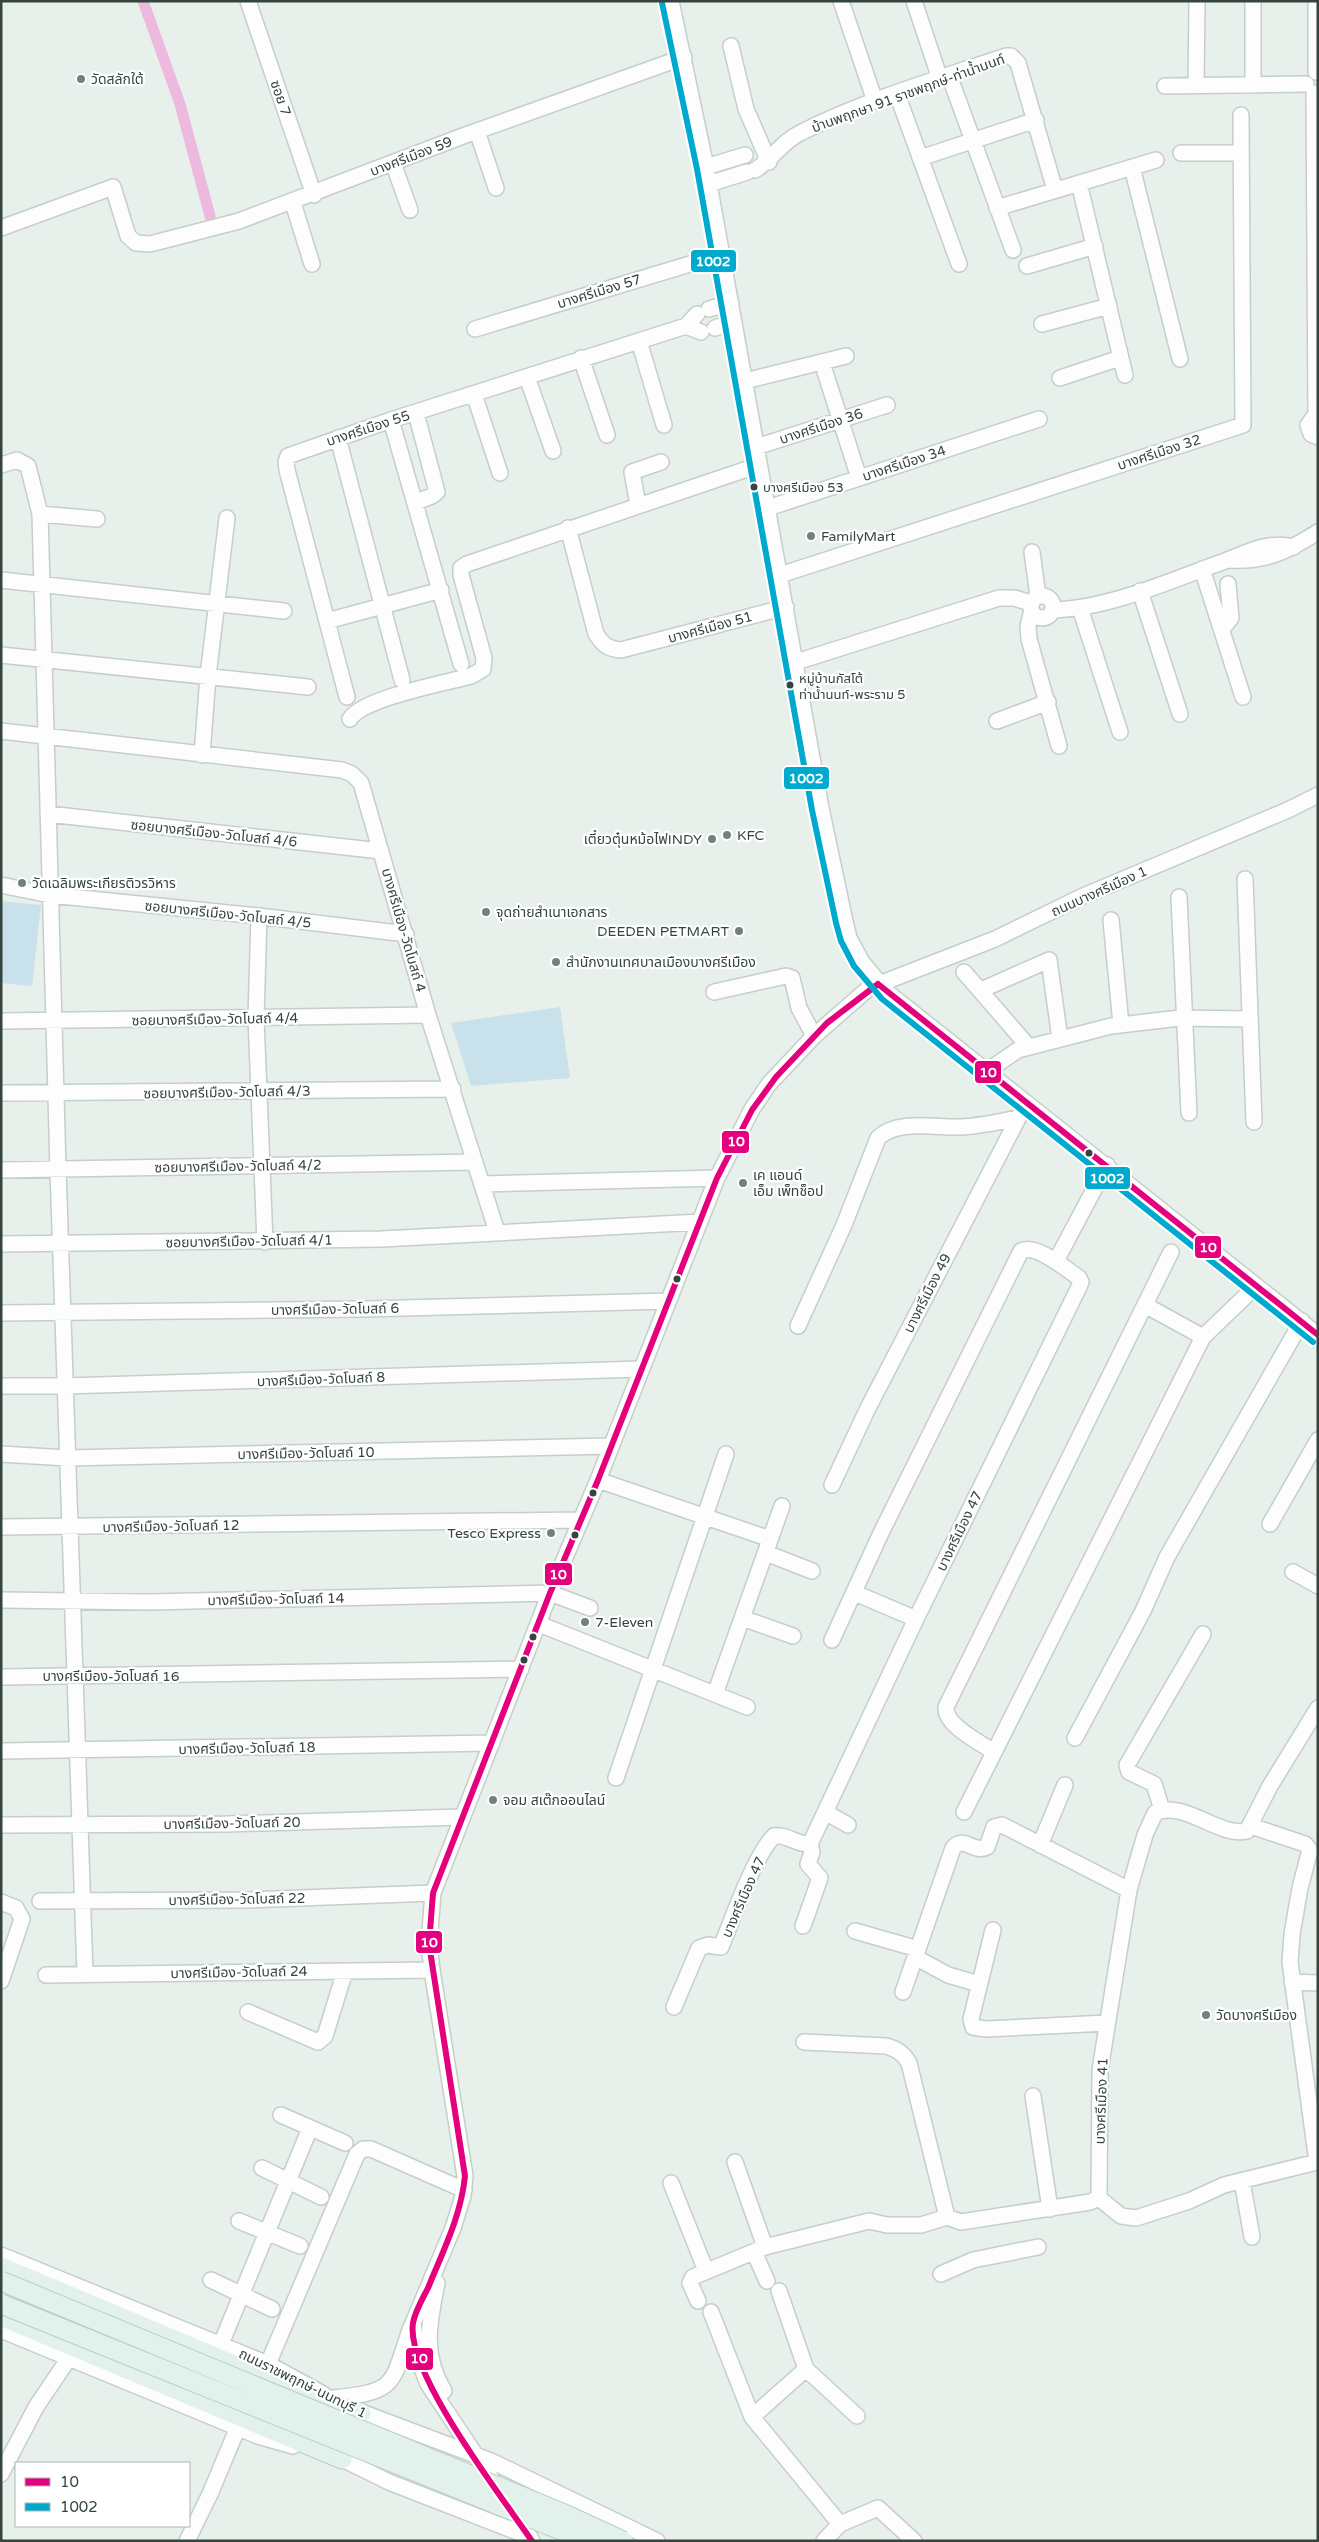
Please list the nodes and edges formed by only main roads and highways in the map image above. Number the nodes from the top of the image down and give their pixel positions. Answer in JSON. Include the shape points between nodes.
{"nodes":[{"id":1,"x":1,"y":2267,"type":"edge"},
{"id":2,"x":1,"y":2281,"type":"edge"},
{"id":3,"x":1,"y":2304,"type":"edge"},
{"id":4,"x":1,"y":2316,"type":"edge"},
{"id":5,"x":361,"y":2414,"type":"road end"},
{"id":6,"x":342,"y":2459,"type":"road end"},
{"id":7,"x":588,"y":2541,"type":"edge"},
{"id":8,"x":624,"y":2541,"type":"edge"}],
"edges":[{"from":1,"to":5,"type":"main road","via":[[296,2391]]},
{"from":2,"to":8,"type":"main road","name":"ถนนราชพฤกษ์-นนทบุรี 1","bridge":true},
{"from":3,"to":7,"type":"main road","bridge":true},
{"from":4,"to":6,"type":"main road"}]}
